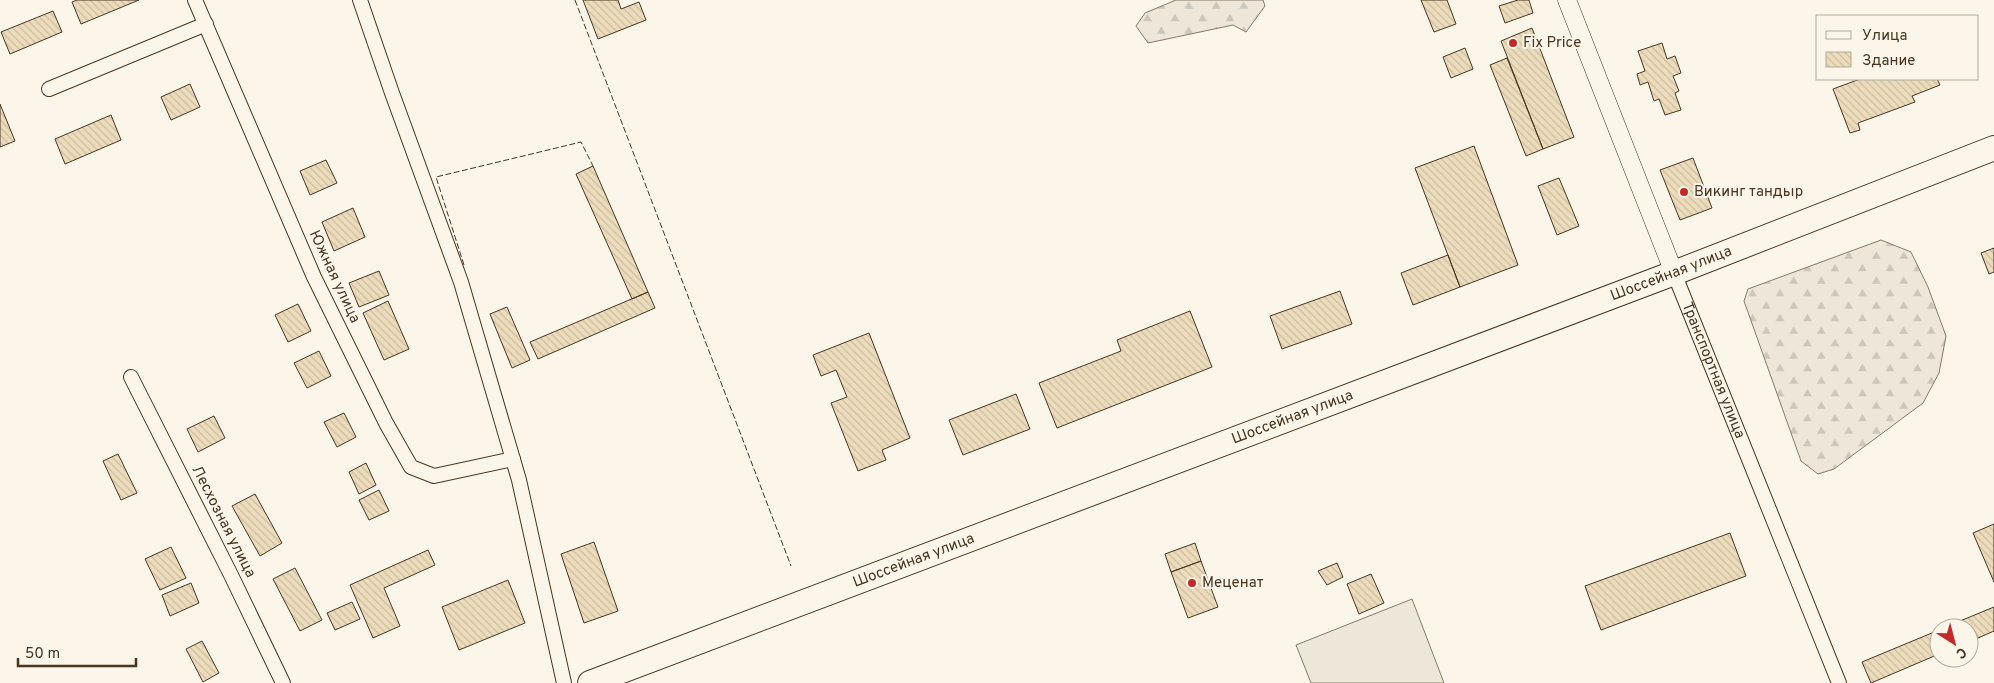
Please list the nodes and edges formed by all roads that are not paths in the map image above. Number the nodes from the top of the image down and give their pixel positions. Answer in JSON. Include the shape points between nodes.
{"nodes":[{"id":1,"x":195,"y":0,"type":"edge"},
{"id":2,"x":360,"y":0,"type":"edge"},
{"id":3,"x":1567,"y":0,"type":"edge"},
{"id":4,"x":206,"y":24,"type":"junction"},
{"id":5,"x":49,"y":89,"type":"dead end"},
{"id":6,"x":1994,"y":148,"type":"edge"},
{"id":7,"x":1674,"y":273,"type":"junction"},
{"id":8,"x":131,"y":377,"type":"dead end"},
{"id":9,"x":513,"y":459,"type":"junction"},
{"id":10,"x":284,"y":683,"type":"edge"},
{"id":11,"x":564,"y":683,"type":"edge"},
{"id":12,"x":590,"y":683,"type":"edge"},
{"id":13,"x":1839,"y":683,"type":"edge"}],
"edges":[{"from":1,"to":4,"type":"street","name":"Южная улица"},
{"from":2,"to":9,"type":"street","via":[[460,282]]},
{"from":3,"to":7,"type":"street","name":"Транспортная улица"},
{"from":4,"to":5,"type":"street"},
{"from":4,"to":9,"type":"street","name":"Южная улица","via":[[314,277],[411,467],[434,476]]},
{"from":6,"to":7,"type":"highway","name":"Шоссейная улица"},
{"from":7,"to":12,"type":"highway","name":"Шоссейная улица"},
{"from":7,"to":13,"type":"street","name":"Транспортная улица"},
{"from":8,"to":10,"type":"street","name":"Лесхозная улица"},
{"from":9,"to":11,"type":"street"}]}
